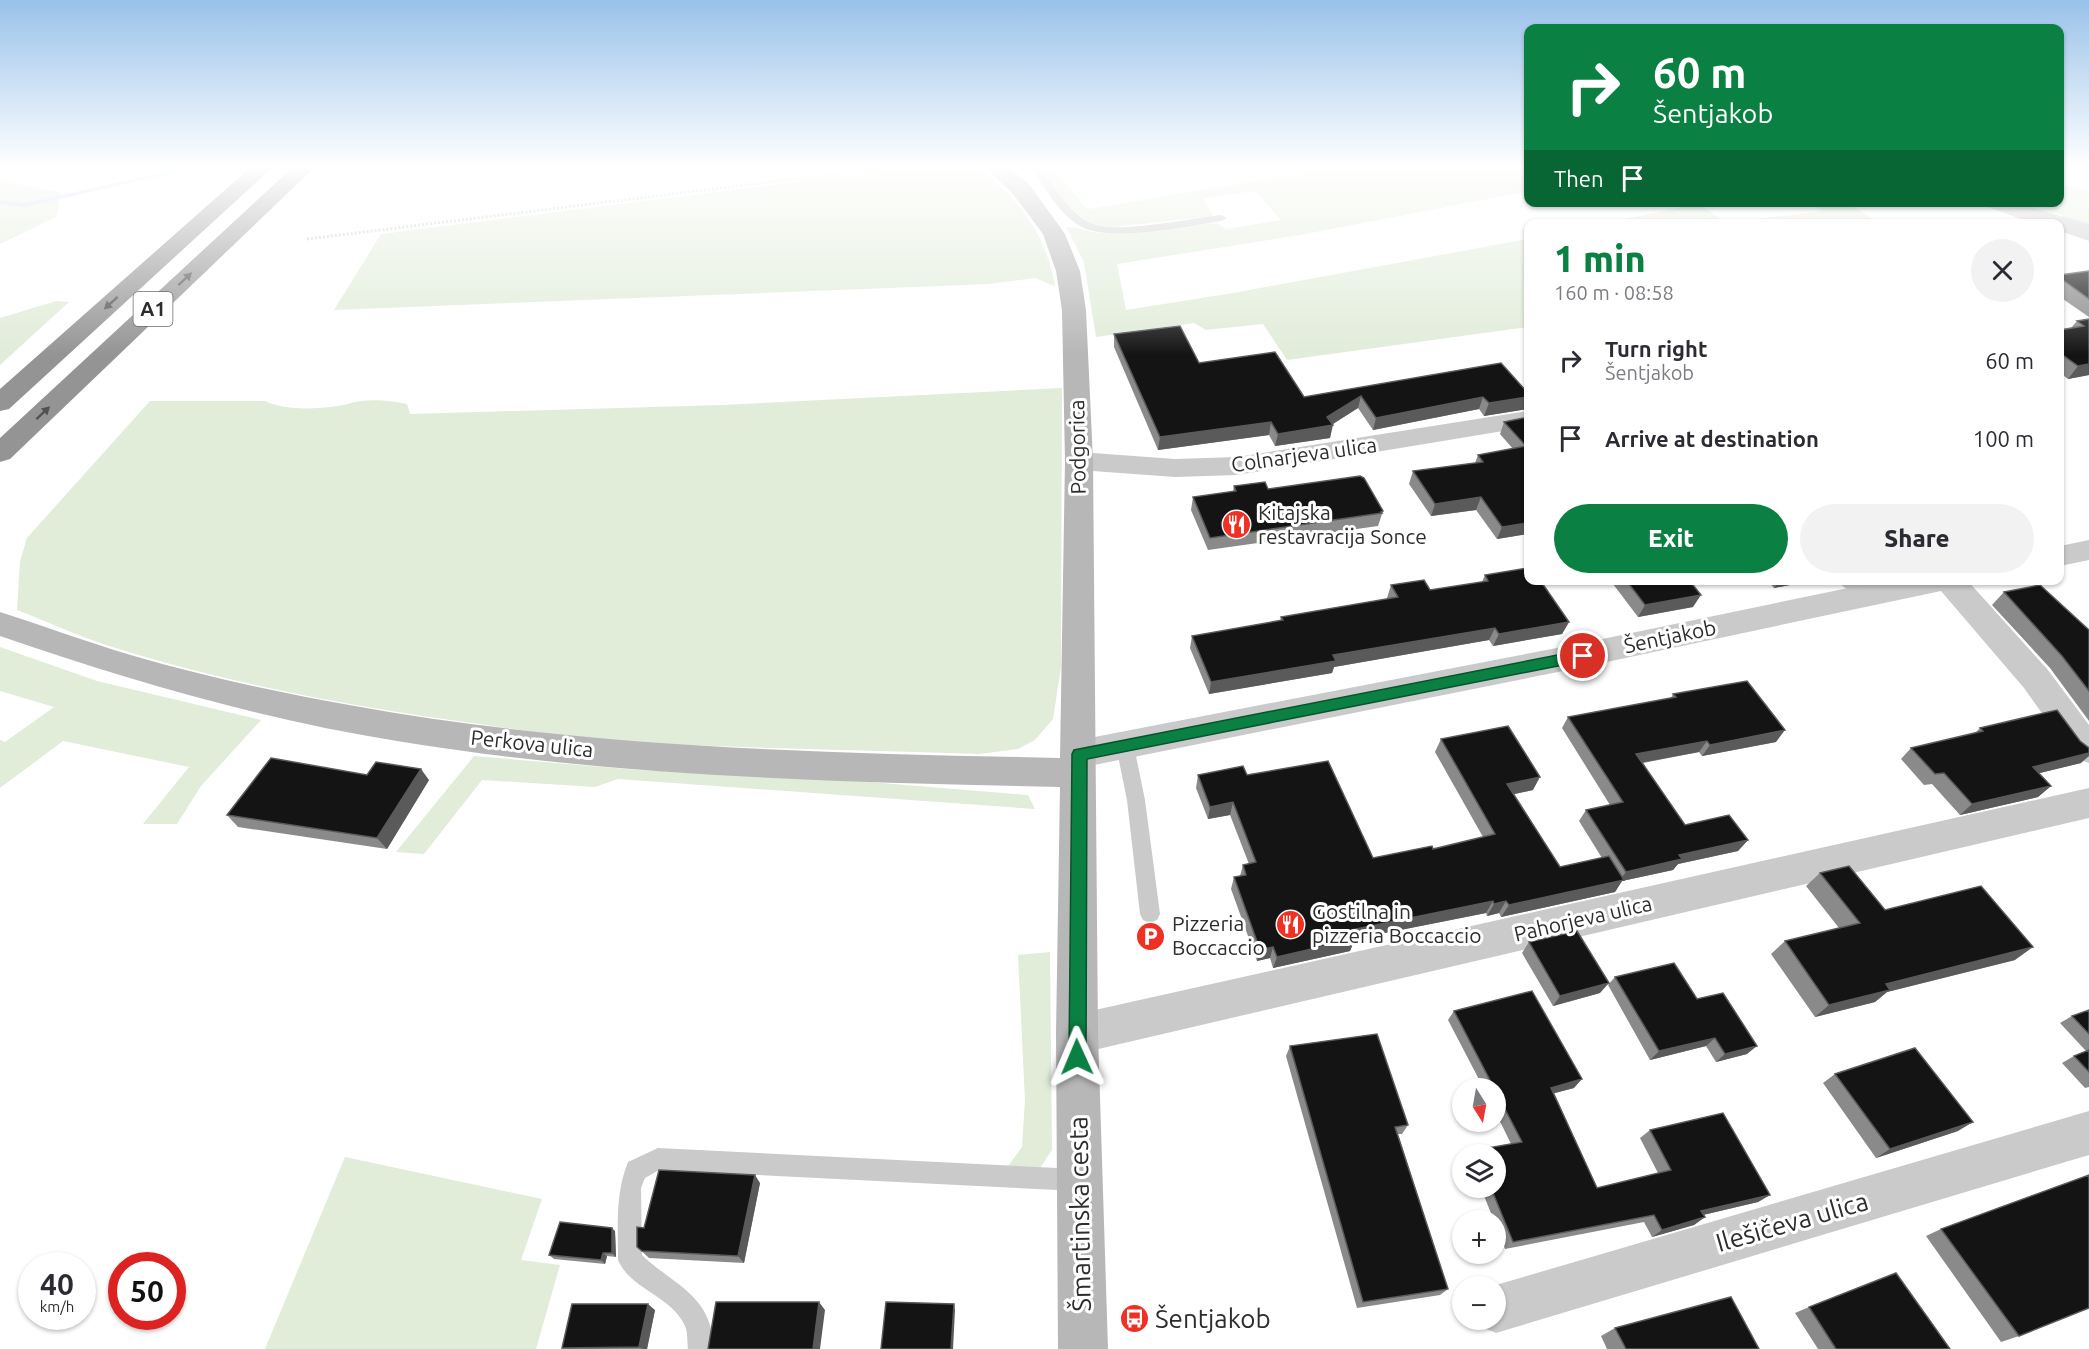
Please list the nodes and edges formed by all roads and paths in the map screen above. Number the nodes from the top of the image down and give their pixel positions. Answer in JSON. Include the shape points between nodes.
{"nodes":[{"id":1,"x":194,"y":229,"type":"edge"},
{"id":2,"x":239,"y":229,"type":"edge"},
{"id":3,"x":389,"y":229,"type":"edge"},
{"id":4,"x":1051,"y":229,"type":"edge"},
{"id":5,"x":2073,"y":229,"type":"edge"},
{"id":6,"x":2089,"y":234,"type":"edge"},
{"id":7,"x":307,"y":239,"type":"dead end"},
{"id":8,"x":0,"y":403,"type":"edge"},
{"id":9,"x":1524,"y":420,"type":"edge"},
{"id":10,"x":0,"y":453,"type":"edge"},
{"id":11,"x":1079,"y":461,"type":"junction"},
{"id":12,"x":2089,"y":550,"type":"edge"},
{"id":13,"x":2064,"y":555,"type":"edge"},
{"id":14,"x":1894,"y":585,"type":"edge"},
{"id":15,"x":1953,"y":585,"type":"edge"},
{"id":16,"x":1855,"y":589,"type":"edge"},
{"id":17,"x":0,"y":624,"type":"edge"},
{"id":18,"x":1125,"y":746,"type":"junction"},
{"id":19,"x":2089,"y":749,"type":"edge"},
{"id":20,"x":1079,"y":764,"type":"junction"},
{"id":21,"x":2089,"y":803,"type":"edge"},
{"id":22,"x":1150,"y":914,"type":"dead end"},
{"id":23,"x":1077,"y":1034,"type":"junction"},
{"id":24,"x":2089,"y":1133,"type":"edge"},
{"id":25,"x":1079,"y":1180,"type":"junction"},
{"id":26,"x":1506,"y":1306,"type":"edge"},
{"id":27,"x":700,"y":1349,"type":"edge"},
{"id":28,"x":1083,"y":1349,"type":"edge"}],
"edges":[{"from":1,"to":8,"type":"highway","number":"A1","one_way":true},
{"from":10,"to":2,"type":"highway","number":"A1","one_way":true},
{"from":3,"to":7,"type":"path"},
{"from":4,"to":11,"type":"main road","name":"Podgorica","via":[[1068,271],[1076,332]]},
{"from":5,"to":6,"type":"street"},
{"from":9,"to":11,"type":"street","name":"Colnarjeva ulica","via":[[1237,466],[1175,468]]},
{"from":11,"to":20,"type":"main road","name":"Podgorica"},
{"from":12,"to":13,"type":"street"},
{"from":14,"to":16,"type":"street","name":"Šentjakob"},
{"from":15,"to":19,"type":"street","via":[[2036,679],[2064,721]]},
{"from":16,"to":18,"type":"street","name":"Šentjakob"},
{"from":17,"to":20,"type":"main road","name":"Perkova ulica","via":[[177,681],[357,720],[560,749],[876,768]]},
{"from":18,"to":20,"type":"street","name":"Šentjakob"},
{"from":18,"to":22,"type":"lane"},
{"from":20,"to":23,"type":"main road","name":"Šmartinska cesta"},
{"from":21,"to":23,"type":"street","name":"Pahorjeva ulica"},
{"from":23,"to":25,"type":"main road","name":"Šmartinska cesta"},
{"from":24,"to":26,"type":"street","name":"Ilešičeva ulica"},
{"from":25,"to":27,"type":"lane","via":[[658,1159],[636,1170],[630,1188],[630,1260],[687,1306],[698,1326]]},
{"from":25,"to":28,"type":"main road","name":"Šmartinska cesta"}]}
